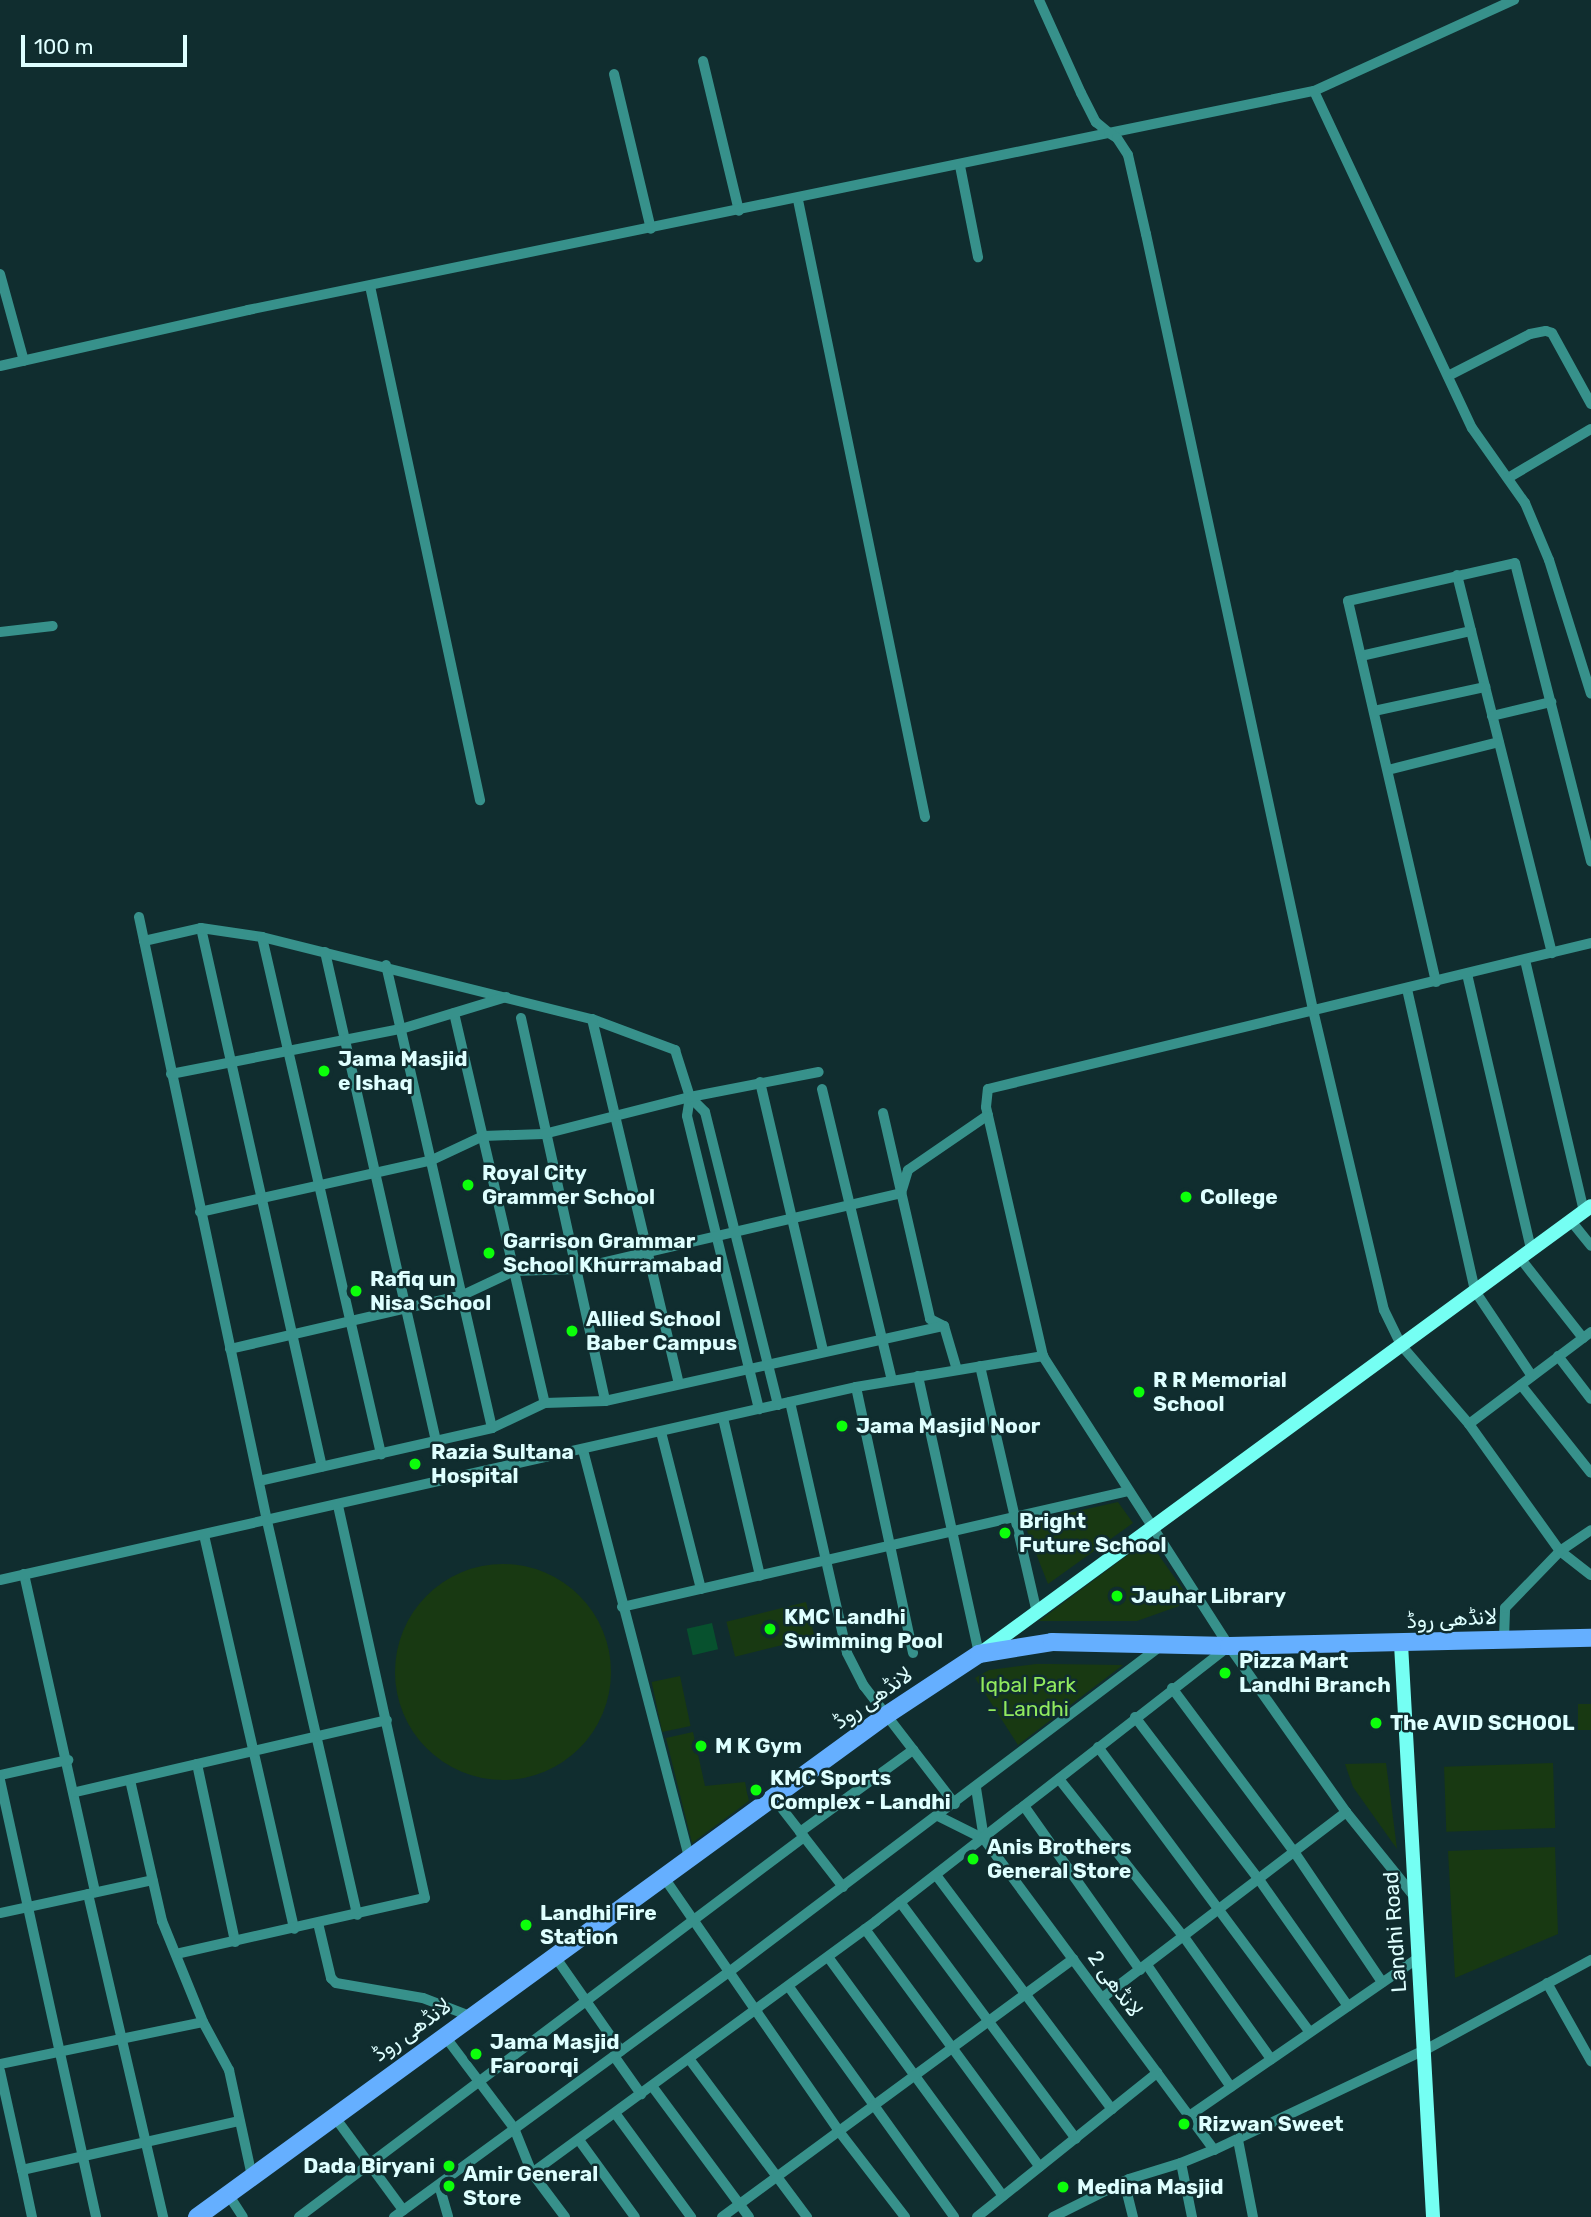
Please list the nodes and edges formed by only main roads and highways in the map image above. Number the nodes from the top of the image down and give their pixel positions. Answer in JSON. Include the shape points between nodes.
{"nodes":[{"id":1,"x":1591,"y":1638,"type":"edge"},
{"id":2,"x":197,"y":2217,"type":"edge"}],
"edges":[{"from":1,"to":2,"type":"main road","name":"لانڈھی روڈ","via":[[1228,1646],[1052,1642],[979,1654],[688,1858]]}]}
